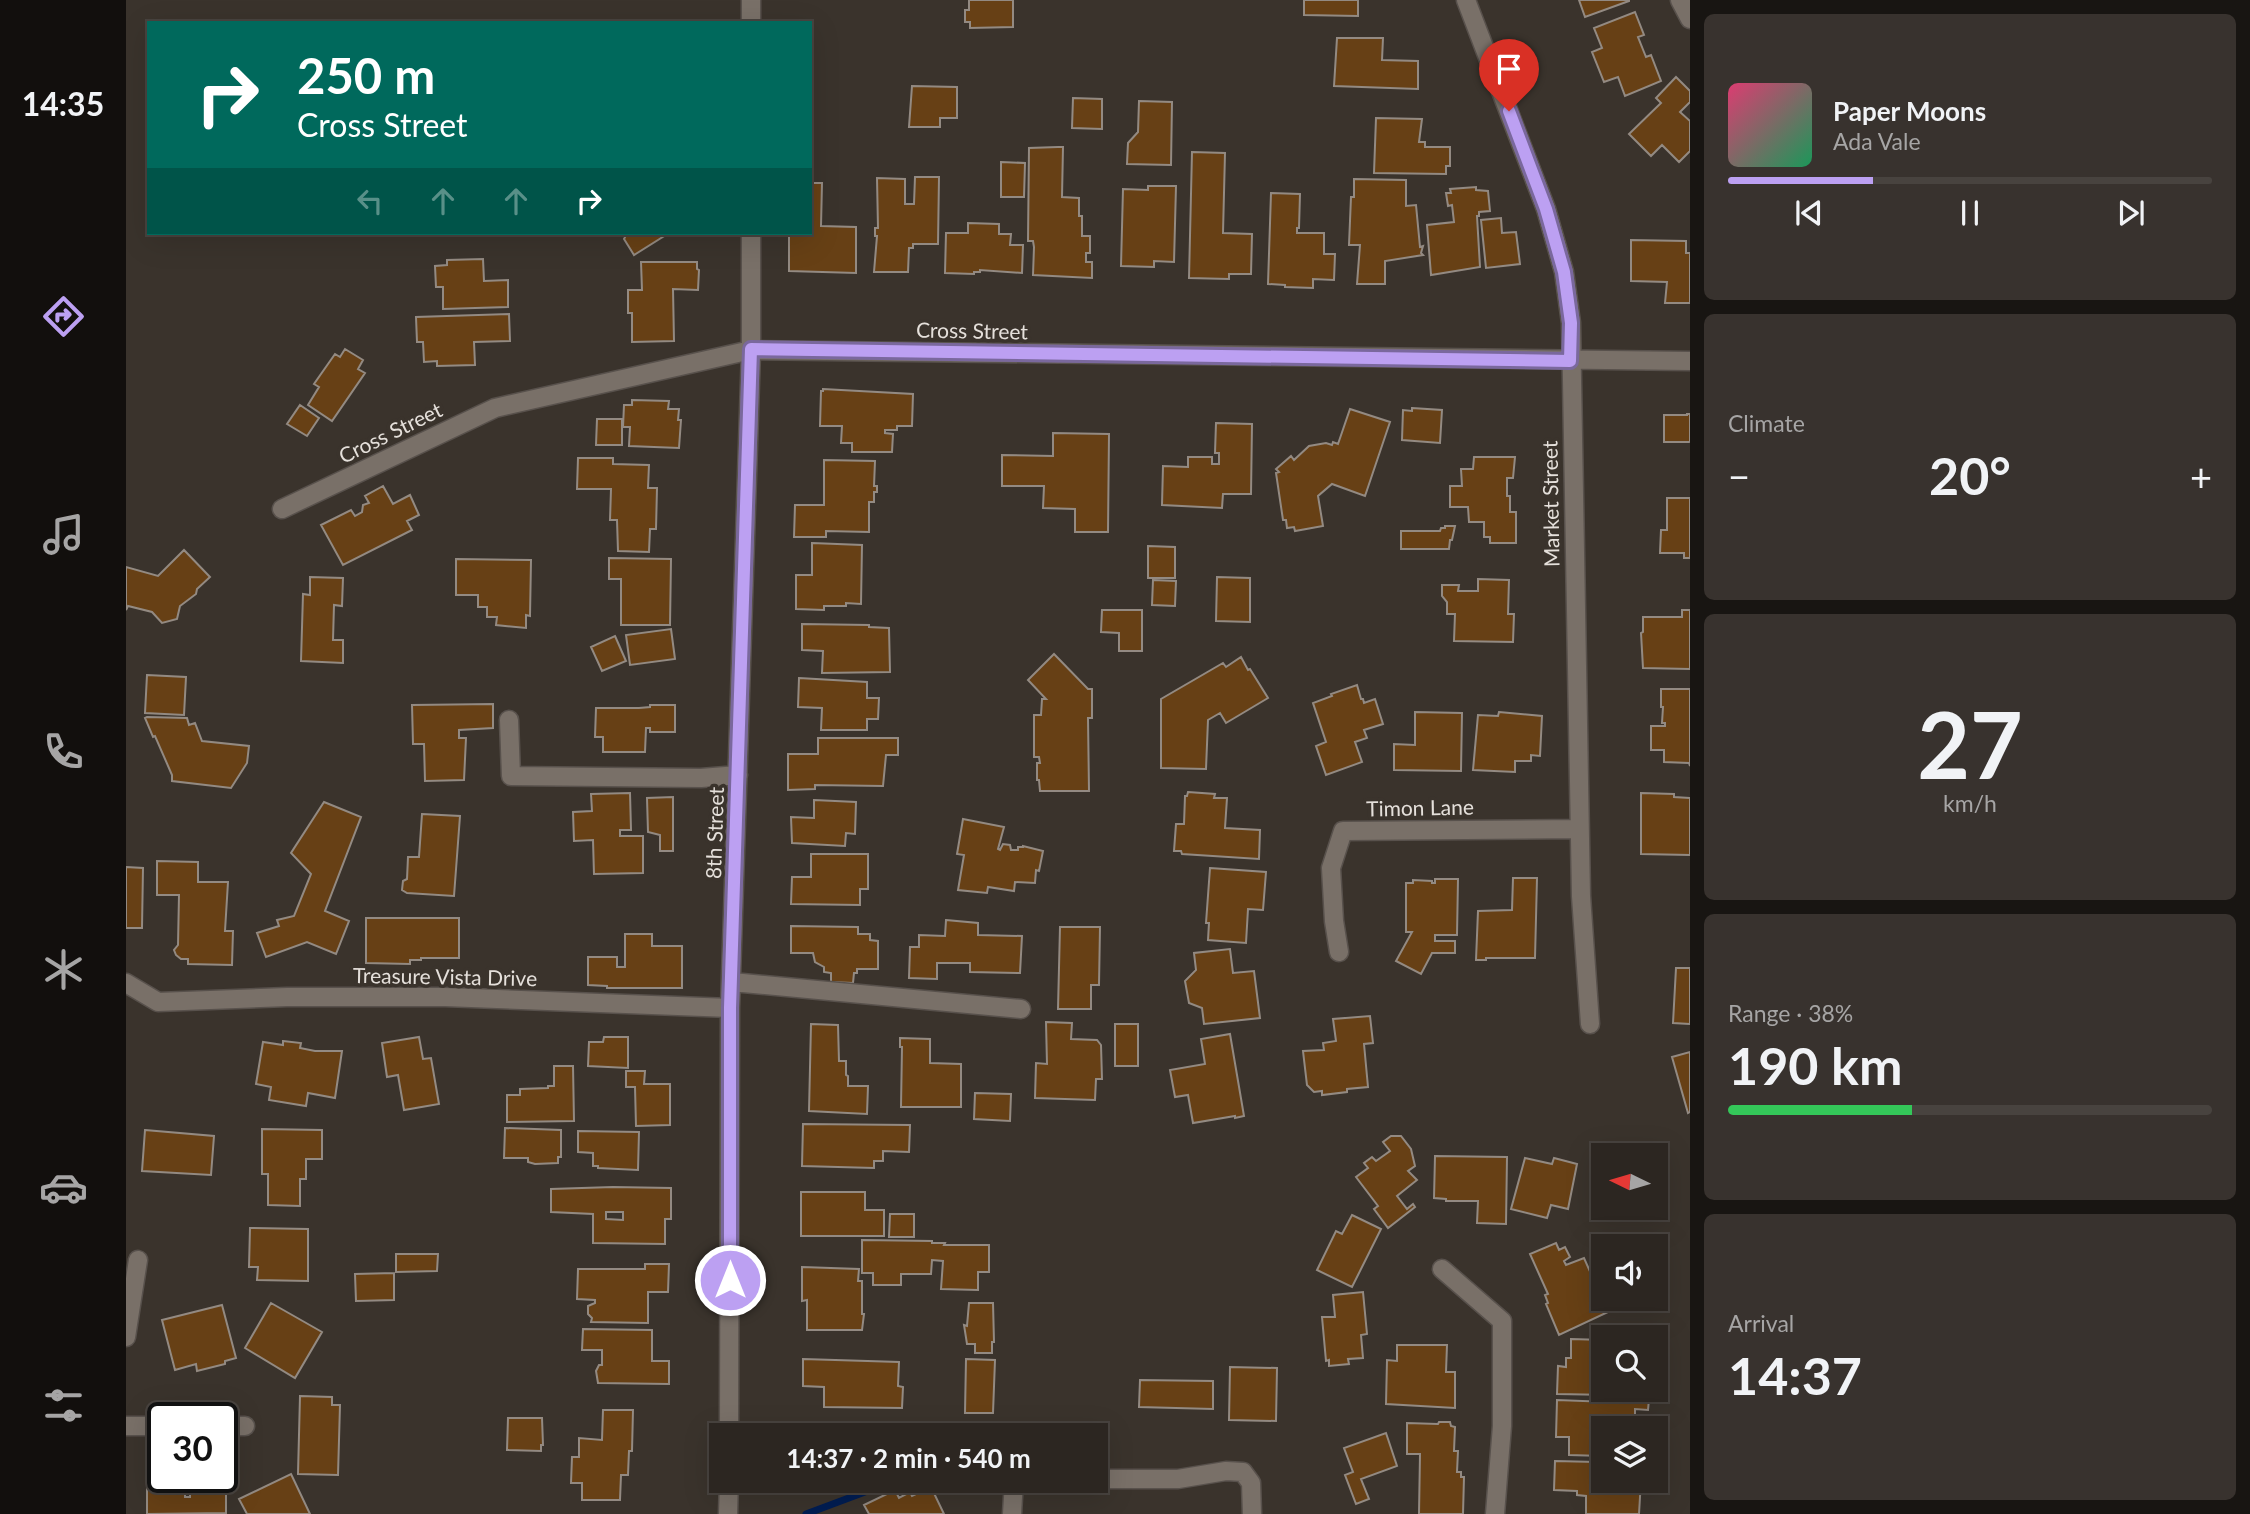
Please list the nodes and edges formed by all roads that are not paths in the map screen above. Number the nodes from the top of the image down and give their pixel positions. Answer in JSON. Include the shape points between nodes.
{"nodes":[{"id":1,"x":751,"y":0,"type":"edge"},
{"id":2,"x":1466,"y":0,"type":"edge"},
{"id":3,"x":1680,"y":0,"type":"edge"},
{"id":4,"x":1690,"y":19,"type":"edge"},
{"id":5,"x":751,"y":21,"type":"edge"},
{"id":6,"x":751,"y":235,"type":"edge"},
{"id":7,"x":751,"y":349,"type":"junction"},
{"id":8,"x":1570,"y":361,"type":"junction"},
{"id":9,"x":1690,"y":361,"type":"edge"},
{"id":10,"x":282,"y":509,"type":"dead end"},
{"id":11,"x":509,"y":720,"type":"dead end"},
{"id":12,"x":738,"y":775,"type":"junction"},
{"id":13,"x":1579,"y":829,"type":"junction"},
{"id":14,"x":1339,"y":952,"type":"dead end"},
{"id":15,"x":732,"y":982,"type":"junction"},
{"id":16,"x":126,"y":983,"type":"edge"},
{"id":17,"x":730,"y":1008,"type":"junction"},
{"id":18,"x":1021,"y":1009,"type":"dead end"},
{"id":19,"x":1590,"y":1024,"type":"dead end"},
{"id":20,"x":138,"y":1260,"type":"dead end"},
{"id":21,"x":1442,"y":1269,"type":"dead end"},
{"id":22,"x":126,"y":1337,"type":"edge"},
{"id":23,"x":729,"y":1423,"type":"edge"},
{"id":24,"x":126,"y":1426,"type":"edge"},
{"id":25,"x":147,"y":1426,"type":"edge"},
{"id":26,"x":238,"y":1426,"type":"edge"},
{"id":27,"x":245,"y":1426,"type":"dead end"},
{"id":28,"x":1108,"y":1479,"type":"edge"},
{"id":29,"x":729,"y":1493,"type":"edge"},
{"id":30,"x":1014,"y":1493,"type":"edge"},
{"id":31,"x":728,"y":1514,"type":"edge"},
{"id":32,"x":1013,"y":1514,"type":"edge"},
{"id":33,"x":1252,"y":1514,"type":"edge"},
{"id":34,"x":1496,"y":1514,"type":"edge"}],
"edges":[{"from":1,"to":5,"type":"street"},
{"from":2,"to":8,"type":"street","name":"Market Street","via":[[1546,209],[1564,272],[1571,323]]},
{"from":3,"to":4,"type":"street"},
{"from":6,"to":7,"type":"street","name":"8th Street"},
{"from":7,"to":8,"type":"street","name":"Cross Street"},
{"from":7,"to":10,"type":"street","name":"Cross Street","via":[[495,408]]},
{"from":7,"to":12,"type":"street","name":"8th Street"},
{"from":8,"to":9,"type":"street","name":"Cross Street"},
{"from":8,"to":13,"type":"street","name":"Market Street"},
{"from":11,"to":12,"type":"street","via":[[511,776]]},
{"from":12,"to":15,"type":"street","name":"8th Street"},
{"from":13,"to":14,"type":"street","name":"Timon Lane","via":[[1343,831],[1331,868]]},
{"from":13,"to":19,"type":"street","name":"Market Street"},
{"from":15,"to":17,"type":"street","name":"8th Street"},
{"from":15,"to":18,"type":"street"},
{"from":16,"to":17,"type":"street","name":"Treasure Vista Drive","via":[[158,1002],[445,997]]},
{"from":17,"to":23,"type":"street","name":"8th Street"},
{"from":20,"to":22,"type":"street"},
{"from":21,"to":34,"type":"street","via":[[1502,1321],[1503,1426]]},
{"from":24,"to":25,"type":"street"},
{"from":26,"to":27,"type":"street"},
{"from":28,"to":33,"type":"street","via":[[1178,1479],[1243,1472],[1251,1483]]},
{"from":29,"to":31,"type":"street"},
{"from":30,"to":32,"type":"street"}]}
